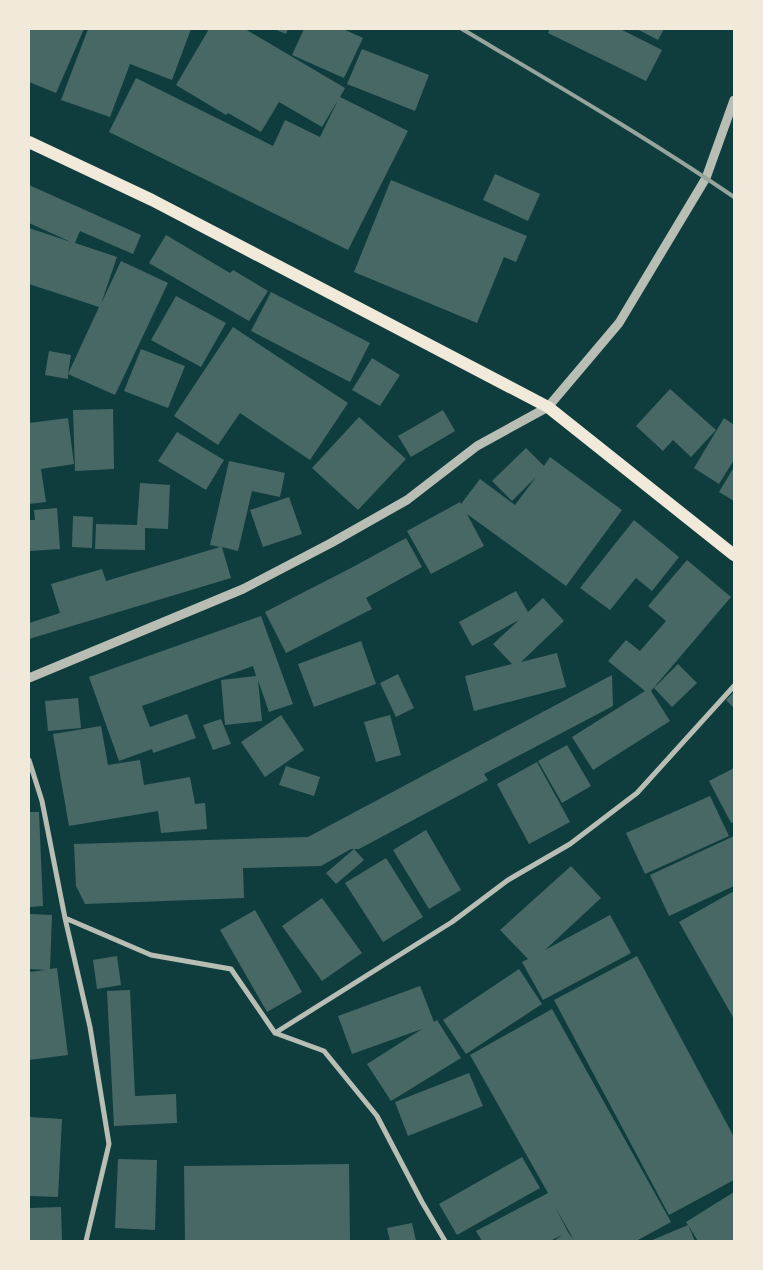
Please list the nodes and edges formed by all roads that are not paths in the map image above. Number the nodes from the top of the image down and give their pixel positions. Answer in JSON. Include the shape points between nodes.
{"nodes":[{"id":1,"x":734,"y":100,"type":"edge"},
{"id":2,"x":29,"y":142,"type":"edge"},
{"id":3,"x":548,"y":408,"type":"junction"},
{"id":4,"x":734,"y":555,"type":"edge"},
{"id":5,"x":29,"y":678,"type":"edge"},
{"id":6,"x":734,"y":686,"type":"edge"},
{"id":7,"x":29,"y":760,"type":"edge"},
{"id":8,"x":65,"y":918,"type":"junction"},
{"id":9,"x":275,"y":1033,"type":"junction"},
{"id":10,"x":86,"y":1241,"type":"edge"},
{"id":11,"x":445,"y":1241,"type":"edge"}],
"edges":[{"from":1,"to":3,"type":"street","via":[[706,178],[619,323]]},
{"from":2,"to":3,"type":"main road","via":[[152,200]]},
{"from":3,"to":4,"type":"main road"},
{"from":3,"to":5,"type":"street","via":[[477,446],[407,500],[331,543],[252,584]]},
{"from":6,"to":9,"type":"street","via":[[637,793],[577,838],[508,880],[452,922]]},
{"from":7,"to":8,"type":"street","via":[[42,801]]},
{"from":8,"to":9,"type":"street","via":[[151,955],[232,969]]},
{"from":8,"to":10,"type":"street","via":[[90,1027],[109,1144]]},
{"from":9,"to":11,"type":"street","via":[[324,1051],[377,1116]]}]}
